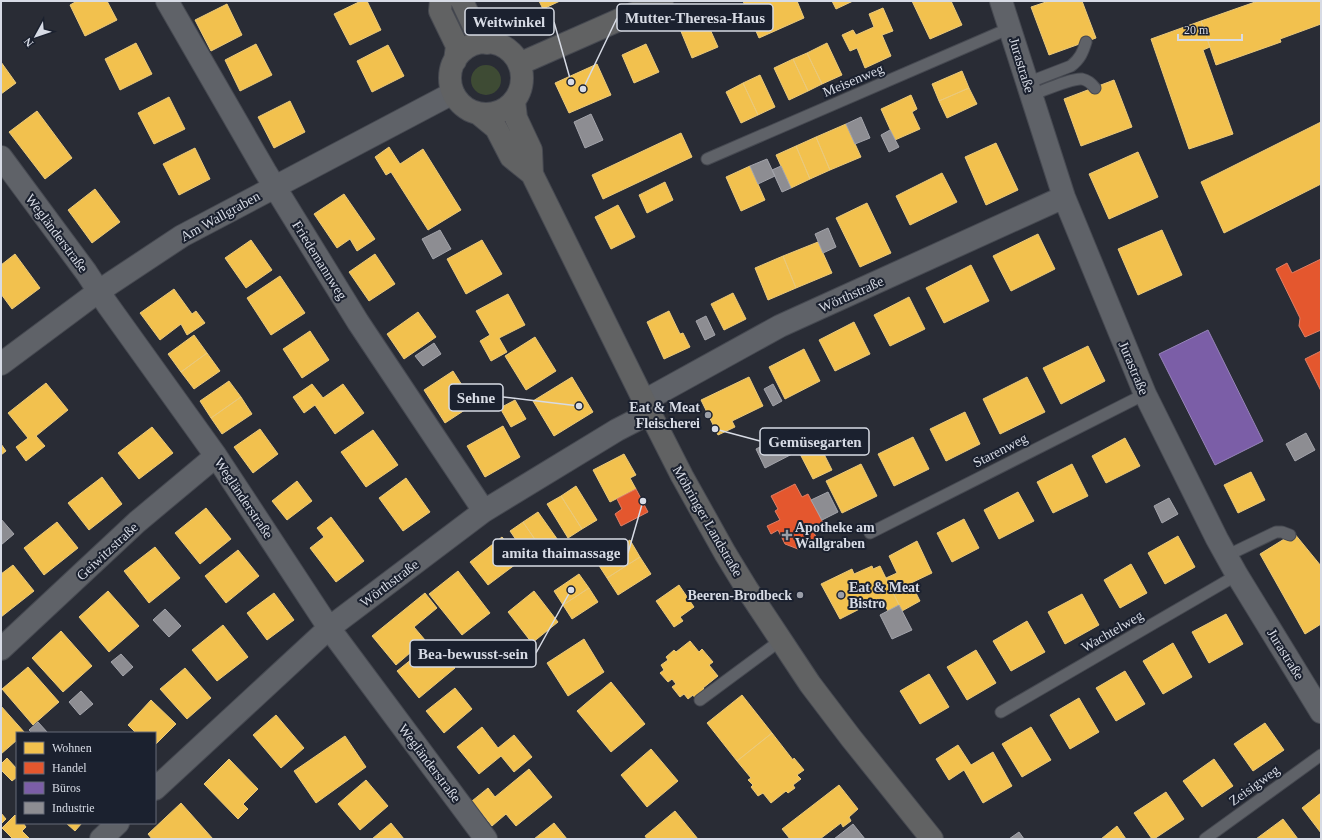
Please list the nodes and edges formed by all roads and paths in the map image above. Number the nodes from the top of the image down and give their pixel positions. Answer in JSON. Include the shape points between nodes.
{"nodes":[{"id":1,"x":167,"y":1,"type":"edge"},
{"id":2,"x":441,"y":1,"type":"edge"},
{"id":3,"x":462,"y":1,"type":"edge"},
{"id":4,"x":662,"y":1,"type":"edge"},
{"id":5,"x":1001,"y":1,"type":"edge"},
{"id":6,"x":1010,"y":28,"type":"junction"},
{"id":7,"x":1086,"y":42,"type":"dead end"},
{"id":8,"x":487,"y":43,"type":"junction"},
{"id":9,"x":455,"y":61,"type":"junction"},
{"id":10,"x":519,"y":64,"type":"junction"},
{"id":11,"x":1096,"y":88,"type":"dead end"},
{"id":12,"x":1029,"y":89,"type":"junction"},
{"id":13,"x":453,"y":93,"type":"junction"},
{"id":14,"x":514,"y":102,"type":"junction"},
{"id":15,"x":479,"y":114,"type":"junction"},
{"id":16,"x":1,"y":157,"type":"edge"},
{"id":17,"x":707,"y":159,"type":"dead end"},
{"id":18,"x":532,"y":174,"type":"junction"},
{"id":19,"x":274,"y":186,"type":"junction"},
{"id":20,"x":1064,"y":197,"type":"junction"},
{"id":21,"x":99,"y":291,"type":"junction"},
{"id":22,"x":1,"y":364,"type":"edge"},
{"id":23,"x":1145,"y":394,"type":"junction"},
{"id":24,"x":647,"y":407,"type":"junction"},
{"id":25,"x":216,"y":456,"type":"junction"},
{"id":26,"x":484,"y":511,"type":"junction"},
{"id":27,"x":870,"y":533,"type":"dead end"},
{"id":28,"x":1290,"y":535,"type":"dead end"},
{"id":29,"x":1226,"y":556,"type":"junction"},
{"id":30,"x":1237,"y":575,"type":"junction"},
{"id":31,"x":330,"y":628,"type":"junction"},
{"id":32,"x":781,"y":640,"type":"junction"},
{"id":33,"x":1,"y":649,"type":"edge"},
{"id":34,"x":700,"y":700,"type":"dead end"},
{"id":35,"x":1001,"y":712,"type":"dead end"},
{"id":36,"x":1321,"y":712,"type":"edge"},
{"id":37,"x":1321,"y":755,"type":"edge"},
{"id":38,"x":156,"y":788,"type":"edge"},
{"id":39,"x":486,"y":839,"type":"edge"},
{"id":40,"x":932,"y":839,"type":"edge"},
{"id":41,"x":1205,"y":839,"type":"edge"}],
"edges":[{"from":1,"to":19,"type":"street","name":"Friedemannweg"},
{"from":2,"to":9,"type":"main road","via":[[440,11],[457,46]]},
{"from":3,"to":8,"type":"main road","via":[[477,33]]},
{"from":4,"to":10,"type":"main road"},
{"from":5,"to":6,"type":"street","name":"Jurastraße"},
{"from":6,"to":12,"type":"street","name":"Jurastraße"},
{"from":6,"to":17,"type":"lane","name":"Meisenweg"},
{"from":7,"to":12,"type":"lane","via":[[1082,55],[1071,66]]},
{"from":8,"to":9,"type":"main road","via":[[468,48]]},
{"from":8,"to":10,"type":"main road","via":[[497,44],[506,49]]},
{"from":9,"to":13,"type":"main road","via":[[451,71]]},
{"from":10,"to":14,"type":"main road","via":[[521,88]]},
{"from":11,"to":12,"type":"lane","via":[[1082,79]]},
{"from":12,"to":20,"type":"street","name":"Jurastraße"},
{"from":13,"to":15,"type":"main road","name":"Möhringer Landstraße","via":[[464,106]]},
{"from":13,"to":19,"type":"street","name":"Am Wallgraben"},
{"from":14,"to":15,"type":"main road","via":[[502,111]]},
{"from":14,"to":18,"type":"main road","name":"Möhringer Landstraße","via":[[516,118],[531,150]]},
{"from":15,"to":18,"type":"main road","name":"Möhringer Landstraße","via":[[496,128],[511,157]]},
{"from":16,"to":21,"type":"street","name":"Wegländerstraße"},
{"from":18,"to":24,"type":"main road","name":"Möhringer Landstraße"},
{"from":19,"to":21,"type":"street","name":"Am Wallgraben","via":[[182,236]]},
{"from":19,"to":26,"type":"street","name":"Friedemannweg","via":[[358,322]]},
{"from":20,"to":23,"type":"street","name":"Jurastraße"},
{"from":20,"to":24,"type":"street","name":"Wörthstraße","via":[[780,326]]},
{"from":21,"to":22,"type":"street","name":"Am Wallgraben"},
{"from":21,"to":25,"type":"street","name":"Wegländerstraße"},
{"from":23,"to":27,"type":"lane","name":"Starenweg"},
{"from":23,"to":29,"type":"street","name":"Jurastraße"},
{"from":24,"to":26,"type":"street","name":"Wörthstraße","via":[[617,430]]},
{"from":24,"to":32,"type":"main road","name":"Möhringer Landstraße","via":[[725,553]]},
{"from":25,"to":31,"type":"street","name":"Wegländerstraße"},
{"from":25,"to":33,"type":"street","name":"Geiwitzstraße","via":[[137,522]]},
{"from":26,"to":31,"type":"street","name":"Wörthstraße"},
{"from":28,"to":29,"type":"lane","via":[[1276,532]]},
{"from":29,"to":30,"type":"street","name":"Jurastraße"},
{"from":30,"to":35,"type":"lane","name":"Wachtelweg"},
{"from":30,"to":36,"type":"street","name":"Jurastraße"},
{"from":31,"to":38,"type":"street","name":"Wörthstraße"},
{"from":31,"to":39,"type":"street","name":"Wegländerstraße"},
{"from":32,"to":34,"type":"lane"},
{"from":32,"to":40,"type":"main road","name":"Möhringer Landstraße","via":[[850,738]]},
{"from":37,"to":41,"type":"lane","name":"Zeisigweg"}]}
